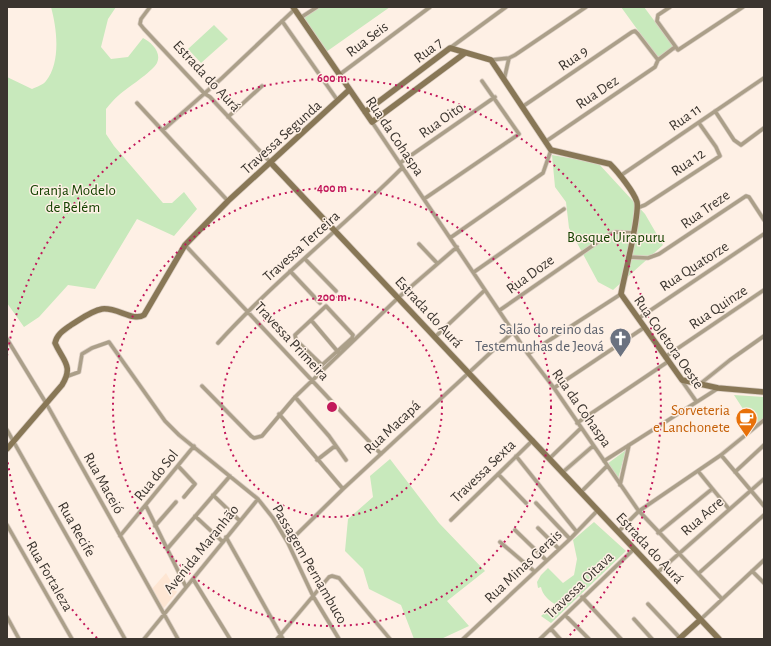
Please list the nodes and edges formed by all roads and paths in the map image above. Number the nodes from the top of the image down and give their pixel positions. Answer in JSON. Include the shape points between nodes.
{"nodes":[{"id":1,"x":150,"y":7,"type":"edge"},
{"id":2,"x":317,"y":7,"type":"edge"},
{"id":3,"x":430,"y":7,"type":"edge"},
{"id":4,"x":506,"y":7,"type":"edge"},
{"id":5,"x":586,"y":7,"type":"edge"},
{"id":6,"x":670,"y":7,"type":"edge"},
{"id":7,"x":743,"y":7,"type":"edge"},
{"id":8,"x":294,"y":8,"type":"edge"},
{"id":9,"x":300,"y":18,"type":"junction"},
{"id":10,"x":282,"y":21,"type":"junction"},
{"id":11,"x":675,"y":47,"type":"junction"},
{"id":12,"x":450,"y":48,"type":"junction"},
{"id":13,"x":465,"y":53,"type":"junction"},
{"id":14,"x":508,"y":58,"type":"junction"},
{"id":15,"x":491,"y":60,"type":"junction"},
{"id":16,"x":658,"y":60,"type":"junction"},
{"id":17,"x":339,"y":75,"type":"junction"},
{"id":18,"x":764,"y":78,"type":"edge"},
{"id":19,"x":504,"y":80,"type":"junction"},
{"id":20,"x":482,"y":81,"type":"dead end"},
{"id":21,"x":262,"y":86,"type":"dead end"},
{"id":22,"x":349,"y":90,"type":"junction"},
{"id":23,"x":204,"y":93,"type":"junction"},
{"id":24,"x":495,"y":97,"type":"junction"},
{"id":25,"x":338,"y":101,"type":"junction"},
{"id":26,"x":137,"y":103,"type":"dead end"},
{"id":27,"x":522,"y":107,"type":"junction"},
{"id":28,"x":715,"y":111,"type":"junction"},
{"id":29,"x":365,"y":112,"type":"junction"},
{"id":30,"x":228,"y":117,"type":"junction"},
{"id":31,"x":372,"y":122,"type":"junction"},
{"id":32,"x":699,"y":123,"type":"junction"},
{"id":33,"x":764,"y":128,"type":"edge"},
{"id":34,"x":163,"y":130,"type":"junction"},
{"id":35,"x":545,"y":142,"type":"junction"},
{"id":36,"x":551,"y":150,"type":"junction"},
{"id":37,"x":271,"y":163,"type":"junction"},
{"id":38,"x":400,"y":163,"type":"junction"},
{"id":39,"x":402,"y":168,"type":"junction"},
{"id":40,"x":620,"y":176,"type":"junction"},
{"id":41,"x":424,"y":199,"type":"junction"},
{"id":42,"x":228,"y":201,"type":"junction"},
{"id":43,"x":637,"y":208,"type":"junction"},
{"id":44,"x":564,"y":209,"type":"dead end"},
{"id":45,"x":764,"y":220,"type":"edge"},
{"id":46,"x":336,"y":230,"type":"junction"},
{"id":47,"x":634,"y":233,"type":"junction"},
{"id":48,"x":764,"y":234,"type":"edge"},
{"id":49,"x":450,"y":238,"type":"junction"},
{"id":50,"x":419,"y":244,"type":"dead end"},
{"id":51,"x":185,"y":245,"type":"junction"},
{"id":52,"x":457,"y":247,"type":"junction"},
{"id":53,"x":628,"y":257,"type":"junction"},
{"id":54,"x":306,"y":259,"type":"junction"},
{"id":55,"x":437,"y":263,"type":"junction"},
{"id":56,"x":290,"y":271,"type":"junction"},
{"id":57,"x":474,"y":272,"type":"junction"},
{"id":58,"x":485,"y":290,"type":"junction"},
{"id":59,"x":764,"y":290,"type":"edge"},
{"id":60,"x":336,"y":291,"type":"dead end"},
{"id":61,"x":621,"y":294,"type":"junction"},
{"id":62,"x":399,"y":297,"type":"junction"},
{"id":63,"x":320,"y":303,"type":"dead end"},
{"id":64,"x":500,"y":310,"type":"junction"},
{"id":65,"x":248,"y":311,"type":"junction"},
{"id":66,"x":639,"y":318,"type":"junction"},
{"id":67,"x":311,"y":320,"type":"junction"},
{"id":68,"x":645,"y":327,"type":"junction"},
{"id":69,"x":514,"y":331,"type":"junction"},
{"id":70,"x":764,"y":336,"type":"edge"},
{"id":71,"x":434,"y":337,"type":"junction"},
{"id":72,"x":7,"y":339,"type":"edge"},
{"id":73,"x":354,"y":340,"type":"junction"},
{"id":74,"x":218,"y":343,"type":"dead end"},
{"id":75,"x":338,"y":352,"type":"junction"},
{"id":76,"x":528,"y":354,"type":"junction"},
{"id":77,"x":667,"y":359,"type":"junction"},
{"id":78,"x":469,"y":373,"type":"junction"},
{"id":79,"x":68,"y":376,"type":"junction"},
{"id":80,"x":682,"y":380,"type":"junction"},
{"id":81,"x":312,"y":381,"type":"junction"},
{"id":82,"x":700,"y":384,"type":"junction"},
{"id":83,"x":202,"y":386,"type":"dead end"},
{"id":84,"x":554,"y":388,"type":"junction"},
{"id":85,"x":718,"y":388,"type":"junction"},
{"id":86,"x":764,"y":392,"type":"edge"},
{"id":87,"x":295,"y":397,"type":"junction"},
{"id":88,"x":696,"y":402,"type":"junction"},
{"id":89,"x":46,"y":403,"type":"junction"},
{"id":90,"x":279,"y":414,"type":"junction"},
{"id":91,"x":764,"y":420,"type":"edge"},
{"id":92,"x":578,"y":423,"type":"junction"},
{"id":93,"x":581,"y":428,"type":"junction"},
{"id":94,"x":7,"y":430,"type":"edge"},
{"id":95,"x":533,"y":440,"type":"junction"},
{"id":96,"x":13,"y":441,"type":"junction"},
{"id":97,"x":629,"y":445,"type":"junction"},
{"id":98,"x":764,"y":445,"type":"edge"},
{"id":99,"x":194,"y":446,"type":"junction"},
{"id":100,"x":336,"y":446,"type":"junction"},
{"id":101,"x":593,"y":446,"type":"junction"},
{"id":102,"x":7,"y":449,"type":"edge"},
{"id":103,"x":381,"y":454,"type":"junction"},
{"id":104,"x":721,"y":455,"type":"junction"},
{"id":105,"x":516,"y":456,"type":"junction"},
{"id":106,"x":550,"y":458,"type":"junction"},
{"id":107,"x":317,"y":460,"type":"junction"},
{"id":108,"x":346,"y":460,"type":"dead end"},
{"id":109,"x":604,"y":461,"type":"junction"},
{"id":110,"x":607,"y":466,"type":"junction"},
{"id":111,"x":179,"y":467,"type":"junction"},
{"id":112,"x":698,"y":471,"type":"junction"},
{"id":113,"x":563,"y":472,"type":"junction"},
{"id":114,"x":735,"y":472,"type":"junction"},
{"id":115,"x":498,"y":474,"type":"junction"},
{"id":116,"x":230,"y":476,"type":"junction"},
{"id":117,"x":764,"y":479,"type":"edge"},
{"id":118,"x":620,"y":484,"type":"junction"},
{"id":119,"x":343,"y":489,"type":"junction"},
{"id":120,"x":712,"y":489,"type":"junction"},
{"id":121,"x":751,"y":490,"type":"junction"},
{"id":122,"x":581,"y":492,"type":"junction"},
{"id":123,"x":213,"y":495,"type":"junction"},
{"id":124,"x":184,"y":497,"type":"dead end"},
{"id":125,"x":258,"y":499,"type":"junction"},
{"id":126,"x":176,"y":502,"type":"dead end"},
{"id":127,"x":526,"y":503,"type":"dead end"},
{"id":128,"x":536,"y":503,"type":"dead end"},
{"id":129,"x":146,"y":506,"type":"junction"},
{"id":130,"x":764,"y":506,"type":"edge"},
{"id":131,"x":730,"y":509,"type":"junction"},
{"id":132,"x":598,"y":510,"type":"junction"},
{"id":133,"x":639,"y":511,"type":"junction"},
{"id":134,"x":764,"y":515,"type":"edge"},
{"id":135,"x":195,"y":516,"type":"junction"},
{"id":136,"x":240,"y":520,"type":"junction"},
{"id":137,"x":451,"y":520,"type":"dead end"},
{"id":138,"x":7,"y":525,"type":"edge"},
{"id":139,"x":155,"y":526,"type":"junction"},
{"id":140,"x":538,"y":528,"type":"dead end"},
{"id":141,"x":515,"y":530,"type":"dead end"},
{"id":142,"x":576,"y":531,"type":"junction"},
{"id":143,"x":619,"y":531,"type":"junction"},
{"id":144,"x":658,"y":533,"type":"junction"},
{"id":145,"x":120,"y":536,"type":"junction"},
{"id":146,"x":226,"y":537,"type":"junction"},
{"id":147,"x":570,"y":539,"type":"junction"},
{"id":148,"x":223,"y":542,"type":"junction"},
{"id":149,"x":500,"y":542,"type":"dead end"},
{"id":150,"x":288,"y":543,"type":"junction"},
{"id":151,"x":168,"y":549,"type":"junction"},
{"id":152,"x":559,"y":549,"type":"junction"},
{"id":153,"x":634,"y":549,"type":"junction"},
{"id":154,"x":677,"y":554,"type":"junction"},
{"id":155,"x":546,"y":560,"type":"junction"},
{"id":156,"x":764,"y":560,"type":"edge"},
{"id":157,"x":534,"y":571,"type":"junction"},
{"id":158,"x":752,"y":571,"type":"junction"},
{"id":159,"x":657,"y":573,"type":"junction"},
{"id":160,"x":699,"y":573,"type":"junction"},
{"id":161,"x":193,"y":579,"type":"junction"},
{"id":162,"x":764,"y":583,"type":"edge"},
{"id":163,"x":186,"y":587,"type":"junction"},
{"id":164,"x":313,"y":596,"type":"junction"},
{"id":165,"x":582,"y":597,"type":"junction"},
{"id":166,"x":722,"y":599,"type":"junction"},
{"id":167,"x":648,"y":604,"type":"dead end"},
{"id":168,"x":164,"y":614,"type":"junction"},
{"id":169,"x":565,"y":615,"type":"junction"},
{"id":170,"x":7,"y":617,"type":"edge"},
{"id":171,"x":634,"y":619,"type":"dead end"},
{"id":172,"x":700,"y":620,"type":"junction"},
{"id":173,"x":10,"y":623,"type":"junction"},
{"id":174,"x":7,"y":627,"type":"edge"},
{"id":175,"x":551,"y":629,"type":"junction"},
{"id":176,"x":281,"y":634,"type":"junction"},
{"id":177,"x":19,"y":639,"type":"edge"},
{"id":178,"x":72,"y":639,"type":"edge"},
{"id":179,"x":125,"y":639,"type":"edge"},
{"id":180,"x":144,"y":639,"type":"edge"},
{"id":181,"x":178,"y":639,"type":"edge"},
{"id":182,"x":230,"y":639,"type":"edge"},
{"id":183,"x":277,"y":639,"type":"edge"},
{"id":184,"x":284,"y":639,"type":"edge"},
{"id":185,"x":339,"y":639,"type":"edge"},
{"id":186,"x":390,"y":639,"type":"edge"},
{"id":187,"x":463,"y":639,"type":"edge"},
{"id":188,"x":540,"y":639,"type":"edge"},
{"id":189,"x":560,"y":639,"type":"edge"},
{"id":190,"x":589,"y":639,"type":"edge"},
{"id":191,"x":621,"y":639,"type":"edge"},
{"id":192,"x":652,"y":639,"type":"edge"},
{"id":193,"x":680,"y":639,"type":"edge"},
{"id":194,"x":718,"y":639,"type":"edge"}],
"edges":[{"from":1,"to":23,"type":"street","name":"Estrada do Aurá","via":[[140,24]]},
{"from":2,"to":9,"type":"street"},
{"from":3,"to":17,"type":"street","name":"Rua Seis"},
{"from":4,"to":12,"type":"street","name":"Rua 7"},
{"from":5,"to":14,"type":"street"},
{"from":6,"to":11,"type":"street","via":[[658,15],[657,21]]},
{"from":7,"to":11,"type":"street","via":[[681,49]]},
{"from":8,"to":9,"type":"street","name":"Rua da Cohaspa"},
{"from":8,"to":10,"type":"street"},
{"from":9,"to":17,"type":"street","name":"Rua da Cohaspa"},
{"from":10,"to":23,"type":"street"},
{"from":10,"to":25,"type":"street"},
{"from":11,"to":16,"type":"street","name":"Rua Dez"},
{"from":12,"to":13,"type":"street"},
{"from":12,"to":29,"type":"street","name":"Rua 7"},
{"from":13,"to":15,"type":"street"},
{"from":13,"to":31,"type":"street"},
{"from":14,"to":15,"type":"street"},
{"from":14,"to":19,"type":"street"},
{"from":15,"to":19,"type":"street"},
{"from":16,"to":27,"type":"street","name":"Rua 9","via":[[638,34],[632,32]]},
{"from":16,"to":35,"type":"street","name":"Rua Dez","via":[[655,67]]},
{"from":17,"to":22,"type":"street","name":"Rua da Cohaspa"},
{"from":18,"to":28,"type":"street","name":"Rua 11"},
{"from":19,"to":27,"type":"street"},
{"from":20,"to":24,"type":"street"},
{"from":21,"to":30,"type":"street"},
{"from":22,"to":25,"type":"street","name":"Travessa Segunda"},
{"from":22,"to":29,"type":"street","name":"Rua da Cohaspa"},
{"from":23,"to":30,"type":"street","name":"Estrada do Aurá"},
{"from":23,"to":34,"type":"street"},
{"from":24,"to":38,"type":"street","name":"Rua Oito"},
{"from":24,"to":41,"type":"street","name":"Rua da Cohaspa","via":[[519,134]]},
{"from":25,"to":37,"type":"street","name":"Travessa Segunda"},
{"from":26,"to":34,"type":"street"},
{"from":27,"to":35,"type":"street"},
{"from":28,"to":32,"type":"street","name":"Rua 11"},
{"from":28,"to":33,"type":"street","via":[[734,140],[741,145]]},
{"from":29,"to":31,"type":"street","name":"Rua da Cohaspa"},
{"from":30,"to":37,"type":"street","name":"Estrada do Aurá"},
{"from":31,"to":38,"type":"street","name":"Rua da Cohaspa"},
{"from":32,"to":40,"type":"street","name":"Rua 11"},
{"from":32,"to":43,"type":"street","name":"Rua 12","via":[[720,156]]},
{"from":34,"to":42,"type":"street"},
{"from":35,"to":36,"type":"street"},
{"from":36,"to":40,"type":"street","name":"Rua Coletora Oeste","via":[[606,162]]},
{"from":36,"to":49,"type":"street","via":[[543,173]]},
{"from":37,"to":42,"type":"street","name":"Travessa Segunda"},
{"from":37,"to":46,"type":"street","name":"Estrada do Aurá"},
{"from":38,"to":39,"type":"street","name":"Rua da Cohaspa"},
{"from":39,"to":41,"type":"street","name":"Rua da Cohaspa"},
{"from":39,"to":46,"type":"street","name":"Travessa Terceira"},
{"from":40,"to":43,"type":"street","name":"Rua Coletora Oeste","via":[[634,197]]},
{"from":41,"to":49,"type":"street","name":"Rua da Cohaspa"},
{"from":42,"to":51,"type":"street","name":"Travessa Segunda"},
{"from":43,"to":47,"type":"street","name":"Rua Coletora Oeste"},
{"from":44,"to":57,"type":"street"},
{"from":45,"to":53,"type":"street","name":"Rua Treze","via":[[746,196],[659,254],[648,258]]},
{"from":46,"to":54,"type":"street","name":"Travessa Terceira"},
{"from":46,"to":62,"type":"street","name":"Estrada do Aurá"},
{"from":47,"to":53,"type":"street","name":"Rua Coletora Oeste"},
{"from":47,"to":64,"type":"street","name":"Rua Doze","via":[[615,232],[593,244]]},
{"from":48,"to":66,"type":"street","name":"Rua Quatorze"},
{"from":49,"to":52,"type":"street","name":"Rua da Cohaspa"},
{"from":50,"to":55,"type":"street"},
{"from":51,"to":65,"type":"street","name":"Travessa Primeira"},
{"from":51,"to":79,"type":"street","name":"Travessa Segunda","via":[[144,315],[133,318],[119,311],[100,309],[58,336],[55,344],[68,368]]},
{"from":52,"to":55,"type":"street"},
{"from":52,"to":57,"type":"street","name":"Rua da Cohaspa"},
{"from":53,"to":61,"type":"street","name":"Rua Coletora Oeste"},
{"from":54,"to":56,"type":"street","name":"Travessa Terceira"},
{"from":54,"to":60,"type":"street"},
{"from":55,"to":62,"type":"street"},
{"from":56,"to":63,"type":"street"},
{"from":56,"to":65,"type":"street","name":"Travessa Terceira"},
{"from":57,"to":58,"type":"street","name":"Rua da Cohaspa"},
{"from":58,"to":64,"type":"street","name":"Rua da Cohaspa"},
{"from":58,"to":71,"type":"street"},
{"from":59,"to":77,"type":"street","name":"Rua Quinze"},
{"from":61,"to":66,"type":"street","name":"Rua Coletora Oeste"},
{"from":61,"to":76,"type":"street"},
{"from":62,"to":71,"type":"street","name":"Estrada do Aurá"},
{"from":62,"to":73,"type":"street"},
{"from":64,"to":69,"type":"street","name":"Rua da Cohaspa"},
{"from":65,"to":74,"type":"street","name":"Travessa Terceira"},
{"from":65,"to":81,"type":"street","name":"Travessa Primeira"},
{"from":66,"to":68,"type":"street","name":"Rua Coletora Oeste"},
{"from":67,"to":73,"type":"street","via":[[326,306],[352,333]]},
{"from":67,"to":75,"type":"street"},
{"from":67,"to":75,"type":"street","via":[[295,335],[296,340],[320,365],[325,365]]},
{"from":68,"to":77,"type":"street","name":"Rua Coletora Oeste"},
{"from":68,"to":84,"type":"street"},
{"from":69,"to":76,"type":"street","name":"Rua da Cohaspa"},
{"from":69,"to":78,"type":"street","name":"Rua Macapá"},
{"from":70,"to":82,"type":"street"},
{"from":71,"to":78,"type":"street","name":"Estrada do Aurá"},
{"from":72,"to":89,"type":"street","name":"Rua Maceió"},
{"from":73,"to":75,"type":"street"},
{"from":73,"to":81,"type":"street"},
{"from":76,"to":84,"type":"street","name":"Rua da Cohaspa"},
{"from":77,"to":80,"type":"street","name":"Rua Coletora Oeste"},
{"from":77,"to":92,"type":"street","name":"Rua Quinze"},
{"from":78,"to":95,"type":"street","name":"Estrada do Aurá"},
{"from":78,"to":103,"type":"street","name":"Rua Macapá"},
{"from":79,"to":89,"type":"street"},
{"from":79,"to":99,"type":"street","name":"Passagem Pernambuco","via":[[79,372],[82,354],[109,342],[165,421]]},
{"from":80,"to":82,"type":"street"},
{"from":80,"to":88,"type":"street","name":"Rua Coletora Oeste"},
{"from":81,"to":87,"type":"street"},
{"from":81,"to":103,"type":"street","name":"Travessa Primeira"},
{"from":82,"to":85,"type":"street"},
{"from":83,"to":90,"type":"street","via":[[254,438],[262,436]]},
{"from":84,"to":92,"type":"street","name":"Rua da Cohaspa"},
{"from":85,"to":86,"type":"street"},
{"from":85,"to":88,"type":"street"},
{"from":87,"to":90,"type":"street"},
{"from":87,"to":100,"type":"street"},
{"from":88,"to":97,"type":"street"},
{"from":89,"to":96,"type":"street"},
{"from":89,"to":145,"type":"street","name":"Rua Maceió"},
{"from":90,"to":107,"type":"street"},
{"from":91,"to":104,"type":"street"},
{"from":92,"to":93,"type":"street","name":"Rua da Cohaspa"},
{"from":93,"to":101,"type":"street","name":"Rua da Cohaspa"},
{"from":93,"to":106,"type":"street"},
{"from":94,"to":96,"type":"street","name":"Rua Recife"},
{"from":95,"to":105,"type":"street","name":"Travessa Sexta"},
{"from":95,"to":106,"type":"street","name":"Estrada do Aurá"},
{"from":96,"to":102,"type":"street"},
{"from":96,"to":179,"type":"street","name":"Rua Recife"},
{"from":97,"to":109,"type":"street"},
{"from":97,"to":118,"type":"street"},
{"from":98,"to":114,"type":"street"},
{"from":99,"to":111,"type":"street","name":"Rua do Sol"},
{"from":99,"to":116,"type":"street","name":"Passagem Pernambuco"},
{"from":100,"to":107,"type":"street"},
{"from":100,"to":108,"type":"street"},
{"from":101,"to":109,"type":"street","name":"Rua da Cohaspa"},
{"from":101,"to":113,"type":"street"},
{"from":103,"to":119,"type":"street","name":"Rua Macapá"},
{"from":104,"to":112,"type":"street"},
{"from":104,"to":114,"type":"street"},
{"from":105,"to":115,"type":"street","name":"Travessa Sexta"},
{"from":105,"to":142,"type":"street"},
{"from":106,"to":113,"type":"street","name":"Estrada do Aurá"},
{"from":107,"to":119,"type":"street"},
{"from":109,"to":110,"type":"street","name":"Rua da Cohaspa"},
{"from":110,"to":118,"type":"street","name":"Rua da Cohaspa"},
{"from":110,"to":122,"type":"street"},
{"from":111,"to":124,"type":"street","via":[[195,484]]},
{"from":111,"to":129,"type":"street","name":"Rua do Sol"},
{"from":112,"to":120,"type":"street"},
{"from":112,"to":133,"type":"street"},
{"from":113,"to":122,"type":"street","name":"Estrada do Aurá"},
{"from":114,"to":121,"type":"street"},
{"from":115,"to":127,"type":"street"},
{"from":115,"to":137,"type":"street","name":"Travessa Sexta"},
{"from":116,"to":123,"type":"street"},
{"from":116,"to":125,"type":"street","name":"Passagem Pernambuco"},
{"from":117,"to":121,"type":"street","name":"Rua Acre"},
{"from":118,"to":133,"type":"street","name":"Rua da Cohaspa"},
{"from":119,"to":150,"type":"street","name":"Rua Macapá"},
{"from":120,"to":131,"type":"street"},
{"from":120,"to":144,"type":"street"},
{"from":121,"to":130,"type":"street"},
{"from":121,"to":131,"type":"street","name":"Rua Acre"},
{"from":122,"to":132,"type":"street","name":"Estrada do Aurá"},
{"from":123,"to":135,"type":"street"},
{"from":123,"to":136,"type":"street"},
{"from":125,"to":136,"type":"street","name":"Avenida Maranhão"},
{"from":125,"to":150,"type":"street","name":"Passagem Pernambuco"},
{"from":126,"to":139,"type":"street"},
{"from":128,"to":147,"type":"street"},
{"from":129,"to":139,"type":"street"},
{"from":129,"to":145,"type":"street","name":"Rua do Sol"},
{"from":131,"to":154,"type":"street","name":"Rua Acre"},
{"from":132,"to":142,"type":"street","name":"Rua Minas Gerais"},
{"from":132,"to":143,"type":"street","name":"Estrada do Aurá"},
{"from":133,"to":143,"type":"street"},
{"from":133,"to":144,"type":"street","name":"Rua da Cohaspa"},
{"from":134,"to":160,"type":"street"},
{"from":135,"to":148,"type":"street"},
{"from":135,"to":151,"type":"street"},
{"from":136,"to":146,"type":"street","name":"Avenida Maranhão"},
{"from":138,"to":178,"type":"street","name":"Rua Fortaleza"},
{"from":139,"to":151,"type":"street"},
{"from":140,"to":152,"type":"street"},
{"from":141,"to":155,"type":"street"},
{"from":142,"to":147,"type":"street","name":"Rua Minas Gerais"},
{"from":143,"to":153,"type":"street","name":"Estrada do Aurá"},
{"from":144,"to":154,"type":"street","name":"Rua da Cohaspa"},
{"from":145,"to":168,"type":"street","name":"Rua Maceió"},
{"from":146,"to":148,"type":"street","name":"Avenida Maranhão"},
{"from":146,"to":176,"type":"street"},
{"from":147,"to":152,"type":"street","name":"Rua Minas Gerais"},
{"from":148,"to":161,"type":"street","name":"Avenida Maranhão"},
{"from":149,"to":157,"type":"street"},
{"from":150,"to":164,"type":"street","name":"Passagem Pernambuco"},
{"from":151,"to":163,"type":"street"},
{"from":152,"to":155,"type":"street","name":"Rua Minas Gerais"},
{"from":153,"to":159,"type":"street","name":"Estrada do Aurá"},
{"from":153,"to":165,"type":"street","name":"Travessa Oitava"},
{"from":154,"to":159,"type":"street","name":"Rua Acre"},
{"from":154,"to":160,"type":"street","name":"Rua da Cohaspa"},
{"from":155,"to":157,"type":"street","name":"Rua Minas Gerais"},
{"from":156,"to":158,"type":"street"},
{"from":157,"to":187,"type":"street","name":"Rua Minas Gerais"},
{"from":158,"to":162,"type":"street"},
{"from":158,"to":166,"type":"street"},
{"from":159,"to":172,"type":"street","name":"Estrada do Aurá"},
{"from":160,"to":166,"type":"street","name":"Rua da Cohaspa"},
{"from":161,"to":163,"type":"street","name":"Avenida Maranhão"},
{"from":161,"to":182,"type":"street"},
{"from":163,"to":168,"type":"street","name":"Avenida Maranhão"},
{"from":164,"to":176,"type":"street"},
{"from":164,"to":185,"type":"street","name":"Passagem Pernambuco"},
{"from":164,"to":186,"type":"street","via":[[329,577],[336,576]]},
{"from":165,"to":169,"type":"street","name":"Travessa Oitava"},
{"from":165,"to":191,"type":"street"},
{"from":166,"to":172,"type":"street"},
{"from":167,"to":193,"type":"street"},
{"from":168,"to":180,"type":"street","name":"Avenida Maranhão"},
{"from":168,"to":181,"type":"street","name":"Rua Maceió"},
{"from":169,"to":175,"type":"street","name":"Travessa Oitava"},
{"from":169,"to":190,"type":"street"},
{"from":170,"to":173,"type":"street"},
{"from":171,"to":192,"type":"street"},
{"from":172,"to":193,"type":"street"},
{"from":172,"to":194,"type":"street","name":"Estrada do Aurá"},
{"from":173,"to":174,"type":"street"},
{"from":173,"to":177,"type":"street"},
{"from":175,"to":188,"type":"street","name":"Travessa Oitava"},
{"from":175,"to":189,"type":"street"},
{"from":176,"to":183,"type":"street"},
{"from":176,"to":184,"type":"street"}]}
